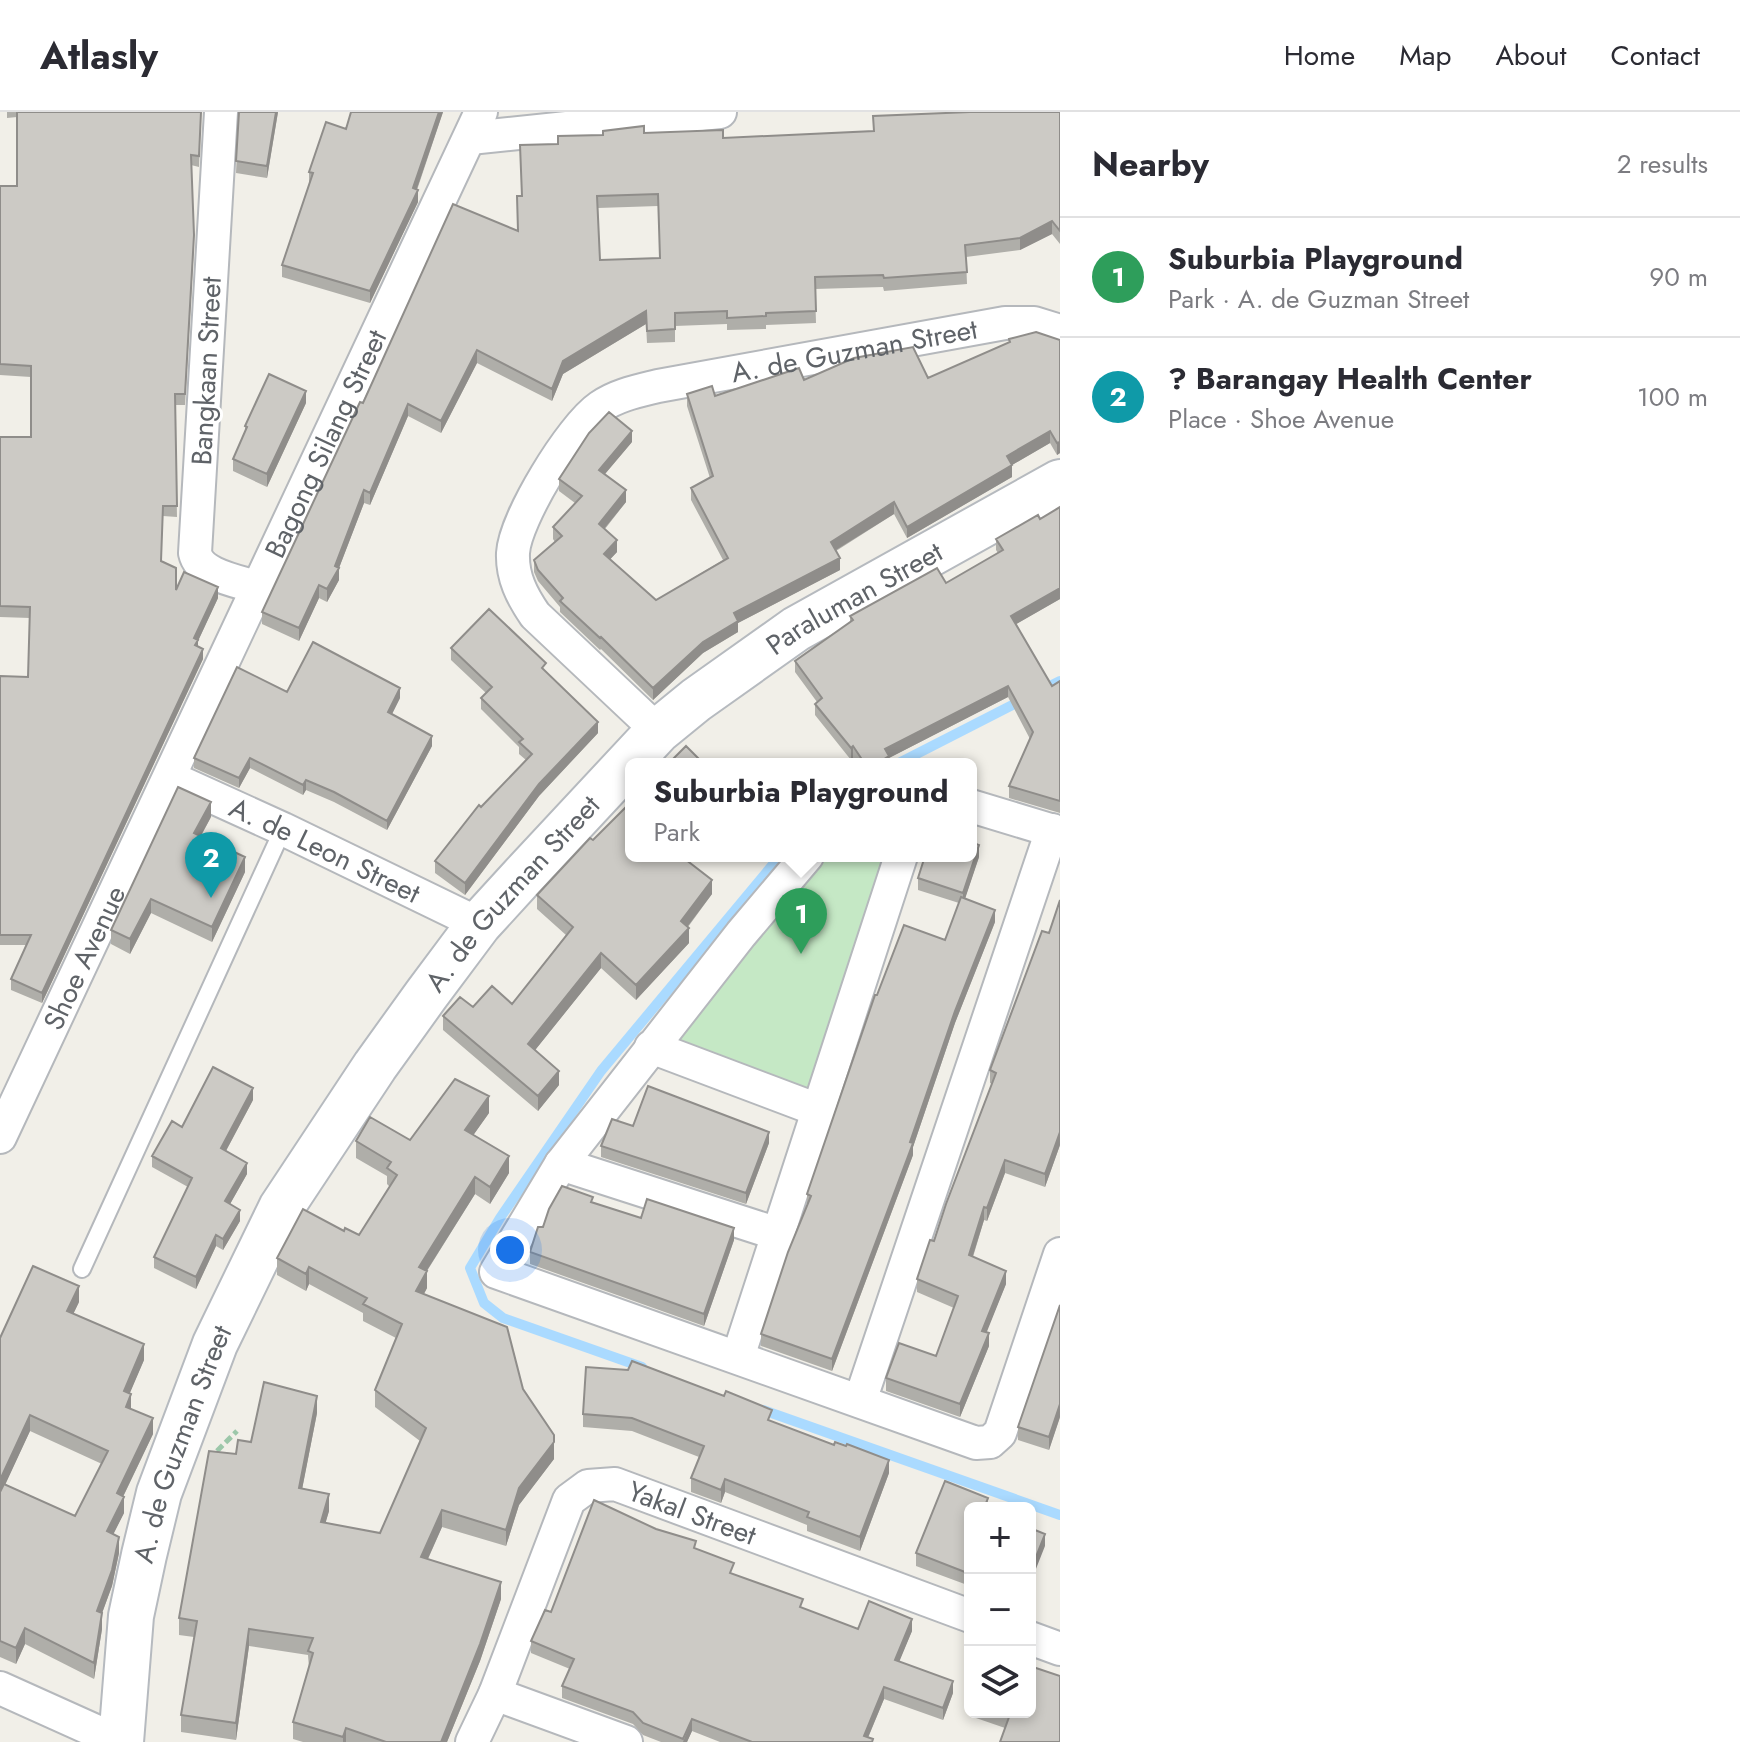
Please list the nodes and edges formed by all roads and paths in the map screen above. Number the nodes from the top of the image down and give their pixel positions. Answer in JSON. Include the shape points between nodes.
{"nodes":[{"id":1,"x":221,"y":112,"type":"edge"},
{"id":2,"x":720,"y":112,"type":"edge"},
{"id":3,"x":476,"y":125,"type":"edge"},
{"id":4,"x":1060,"y":331,"type":"edge"},
{"id":5,"x":1060,"y":482,"type":"edge"},
{"id":6,"x":259,"y":588,"type":"junction"},
{"id":7,"x":658,"y":731,"type":"junction"},
{"id":8,"x":633,"y":758,"type":"edge"},
{"id":9,"x":625,"y":767,"type":"edge"},
{"id":10,"x":171,"y":778,"type":"junction"},
{"id":11,"x":977,"y":808,"type":"edge"},
{"id":12,"x":283,"y":829,"type":"junction"},
{"id":13,"x":1056,"y":831,"type":"edge"},
{"id":14,"x":800,"y":862,"type":"edge"},
{"id":15,"x":899,"y":862,"type":"edge"},
{"id":16,"x":479,"y":924,"type":"junction"},
{"id":17,"x":651,"y":1047,"type":"junction"},
{"id":18,"x":818,"y":1110,"type":"junction"},
{"id":19,"x":0,"y":1137,"type":"edge"},
{"id":20,"x":561,"y":1164,"type":"junction"},
{"id":21,"x":778,"y":1234,"type":"junction"},
{"id":22,"x":1060,"y":1254,"type":"edge"},
{"id":23,"x":82,"y":1269,"type":"dead end"},
{"id":24,"x":738,"y":1357,"type":"junction"},
{"id":25,"x":860,"y":1401,"type":"junction"},
{"id":26,"x":964,"y":1614,"type":"edge"},
{"id":27,"x":1036,"y":1640,"type":"edge"},
{"id":28,"x":1060,"y":1649,"type":"edge"},
{"id":29,"x":0,"y":1688,"type":"edge"},
{"id":30,"x":495,"y":1694,"type":"junction"},
{"id":31,"x":120,"y":1742,"type":"edge"},
{"id":32,"x":472,"y":1742,"type":"edge"},
{"id":33,"x":626,"y":1742,"type":"edge"}],
"edges":[{"from":1,"to":6,"type":"street","name":"Bangkaan Street","via":[[195,553],[205,569]]},
{"from":2,"to":3,"type":"street"},
{"from":3,"to":6,"type":"street","name":"Bagong Silang Street"},
{"from":4,"to":7,"type":"street","name":"A. de Guzman Street","via":[[1034,323],[1005,323],[658,386],[623,395],[583,421],[517,530],[515,575],[535,615]]},
{"from":5,"to":7,"type":"street","name":"Paraluman Street","via":[[796,629]]},
{"from":6,"to":10,"type":"street","name":"Bagong Silang Street"},
{"from":7,"to":8,"type":"street","name":"A. de Guzman Street"},
{"from":9,"to":16,"type":"street","name":"A. de Guzman Street"},
{"from":10,"to":12,"type":"street","name":"A. de Leon Street"},
{"from":10,"to":19,"type":"street","name":"Shoe Avenue"},
{"from":11,"to":13,"type":"street"},
{"from":12,"to":16,"type":"street","name":"A. de Leon Street"},
{"from":12,"to":23,"type":"lane"},
{"from":13,"to":25,"type":"street"},
{"from":14,"to":17,"type":"street"},
{"from":15,"to":18,"type":"street"},
{"from":16,"to":31,"type":"street","name":"A. de Guzman Street","via":[[375,1066],[281,1208],[215,1344],[159,1493],[144,1555],[131,1616]]},
{"from":17,"to":18,"type":"street"},
{"from":17,"to":20,"type":"street"},
{"from":18,"to":21,"type":"street"},
{"from":20,"to":21,"type":"street"},
{"from":20,"to":24,"type":"street","via":[[496,1272]]},
{"from":21,"to":24,"type":"street"},
{"from":22,"to":25,"type":"street","via":[[1000,1433],[990,1442],[976,1443]]},
{"from":24,"to":25,"type":"street"},
{"from":26,"to":30,"type":"street","name":"Yakal Street","via":[[615,1484],[588,1486],[569,1500]]},
{"from":27,"to":28,"type":"street"},
{"from":29,"to":31,"type":"street"},
{"from":30,"to":32,"type":"street","name":"Yakal Street"},
{"from":30,"to":33,"type":"street"}]}
